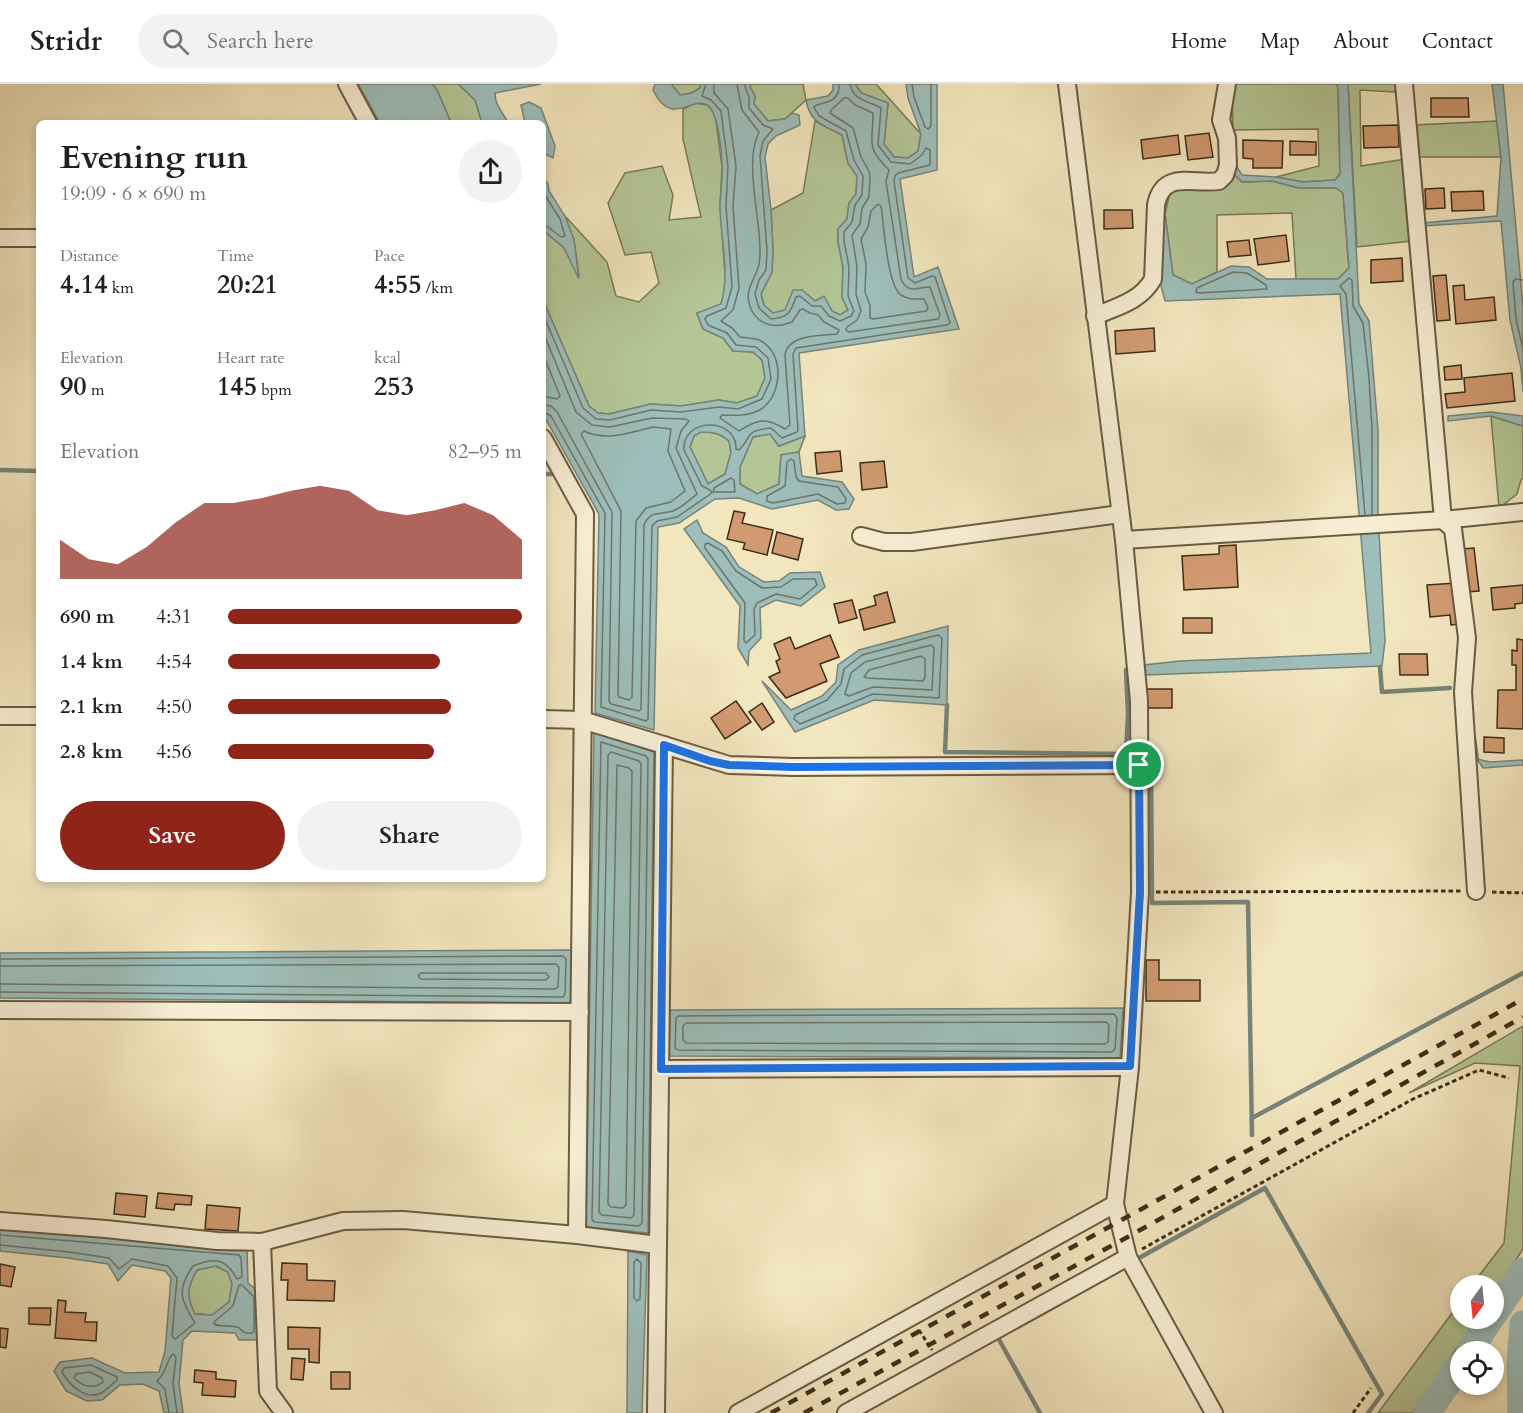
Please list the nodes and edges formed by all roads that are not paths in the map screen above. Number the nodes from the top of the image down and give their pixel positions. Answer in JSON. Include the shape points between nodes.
{"nodes":[{"id":1,"x":347,"y":84,"type":"edge"},
{"id":2,"x":1067,"y":84,"type":"edge"},
{"id":3,"x":1227,"y":84,"type":"edge"},
{"id":4,"x":1404,"y":84,"type":"edge"},
{"id":5,"x":366,"y":120,"type":"edge"},
{"id":6,"x":0,"y":238,"type":"edge"},
{"id":7,"x":36,"y":238,"type":"edge"},
{"id":8,"x":1095,"y":316,"type":"junction"},
{"id":9,"x":546,"y":443,"type":"edge"},
{"id":10,"x":1523,"y":512,"type":"edge"},
{"id":11,"x":1120,"y":514,"type":"junction"},
{"id":12,"x":1443,"y":520,"type":"junction"},
{"id":13,"x":861,"y":536,"type":"dead end"},
{"id":14,"x":1124,"y":540,"type":"junction"},
{"id":15,"x":0,"y":716,"type":"edge"},
{"id":16,"x":36,"y":716,"type":"edge"},
{"id":17,"x":546,"y":719,"type":"edge"},
{"id":18,"x":582,"y":720,"type":"junction"},
{"id":19,"x":664,"y":745,"type":"junction"},
{"id":20,"x":1139,"y":765,"type":"junction"},
{"id":21,"x":1476,"y":891,"type":"road end"},
{"id":22,"x":0,"y":1011,"type":"edge"},
{"id":23,"x":580,"y":1012,"type":"junction"},
{"id":24,"x":1130,"y":1066,"type":"junction"},
{"id":25,"x":661,"y":1069,"type":"junction"},
{"id":26,"x":1115,"y":1204,"type":"junction"},
{"id":27,"x":0,"y":1221,"type":"edge"},
{"id":28,"x":577,"y":1235,"type":"junction"},
{"id":29,"x":262,"y":1242,"type":"junction"},
{"id":30,"x":643,"y":1243,"type":"junction"},
{"id":31,"x":1128,"y":1257,"type":"junction"},
{"id":32,"x":284,"y":1413,"type":"edge"},
{"id":33,"x":656,"y":1413,"type":"edge"},
{"id":34,"x":738,"y":1413,"type":"edge"},
{"id":35,"x":846,"y":1413,"type":"edge"},
{"id":36,"x":1214,"y":1413,"type":"edge"}],
"edges":[{"from":1,"to":5,"type":"street"},
{"from":2,"to":8,"type":"street"},
{"from":3,"to":8,"type":"street","via":[[1221,120],[1227,138],[1225,175],[1219,181],[1174,181],[1164,187],[1157,196],[1153,279],[1138,297]]},
{"from":4,"to":12,"type":"street"},
{"from":6,"to":7,"type":"street"},
{"from":8,"to":11,"type":"street"},
{"from":9,"to":18,"type":"street","via":[[585,514]]},
{"from":10,"to":12,"type":"street"},
{"from":11,"to":13,"type":"street","via":[[912,543]]},
{"from":11,"to":14,"type":"street"},
{"from":12,"to":14,"type":"street"},
{"from":12,"to":21,"type":"street","via":[[1453,529],[1467,638],[1462,692]]},
{"from":14,"to":20,"type":"street","via":[[1139,701]]},
{"from":15,"to":16,"type":"street"},
{"from":17,"to":18,"type":"street"},
{"from":18,"to":19,"type":"street"},
{"from":18,"to":23,"type":"street"},
{"from":19,"to":20,"type":"street","via":[[729,765]]},
{"from":19,"to":25,"type":"street"},
{"from":20,"to":24,"type":"street","via":[[1140,892]]},
{"from":22,"to":23,"type":"street"},
{"from":23,"to":28,"type":"street"},
{"from":24,"to":25,"type":"street"},
{"from":24,"to":26,"type":"street"},
{"from":25,"to":30,"type":"street"},
{"from":26,"to":31,"type":"street"},
{"from":26,"to":34,"type":"street"},
{"from":27,"to":29,"type":"street"},
{"from":28,"to":29,"type":"street","via":[[403,1220],[343,1221]]},
{"from":28,"to":30,"type":"street"},
{"from":29,"to":32,"type":"street","via":[[268,1391]]},
{"from":30,"to":33,"type":"street"},
{"from":31,"to":35,"type":"street"},
{"from":31,"to":36,"type":"street"}]}
